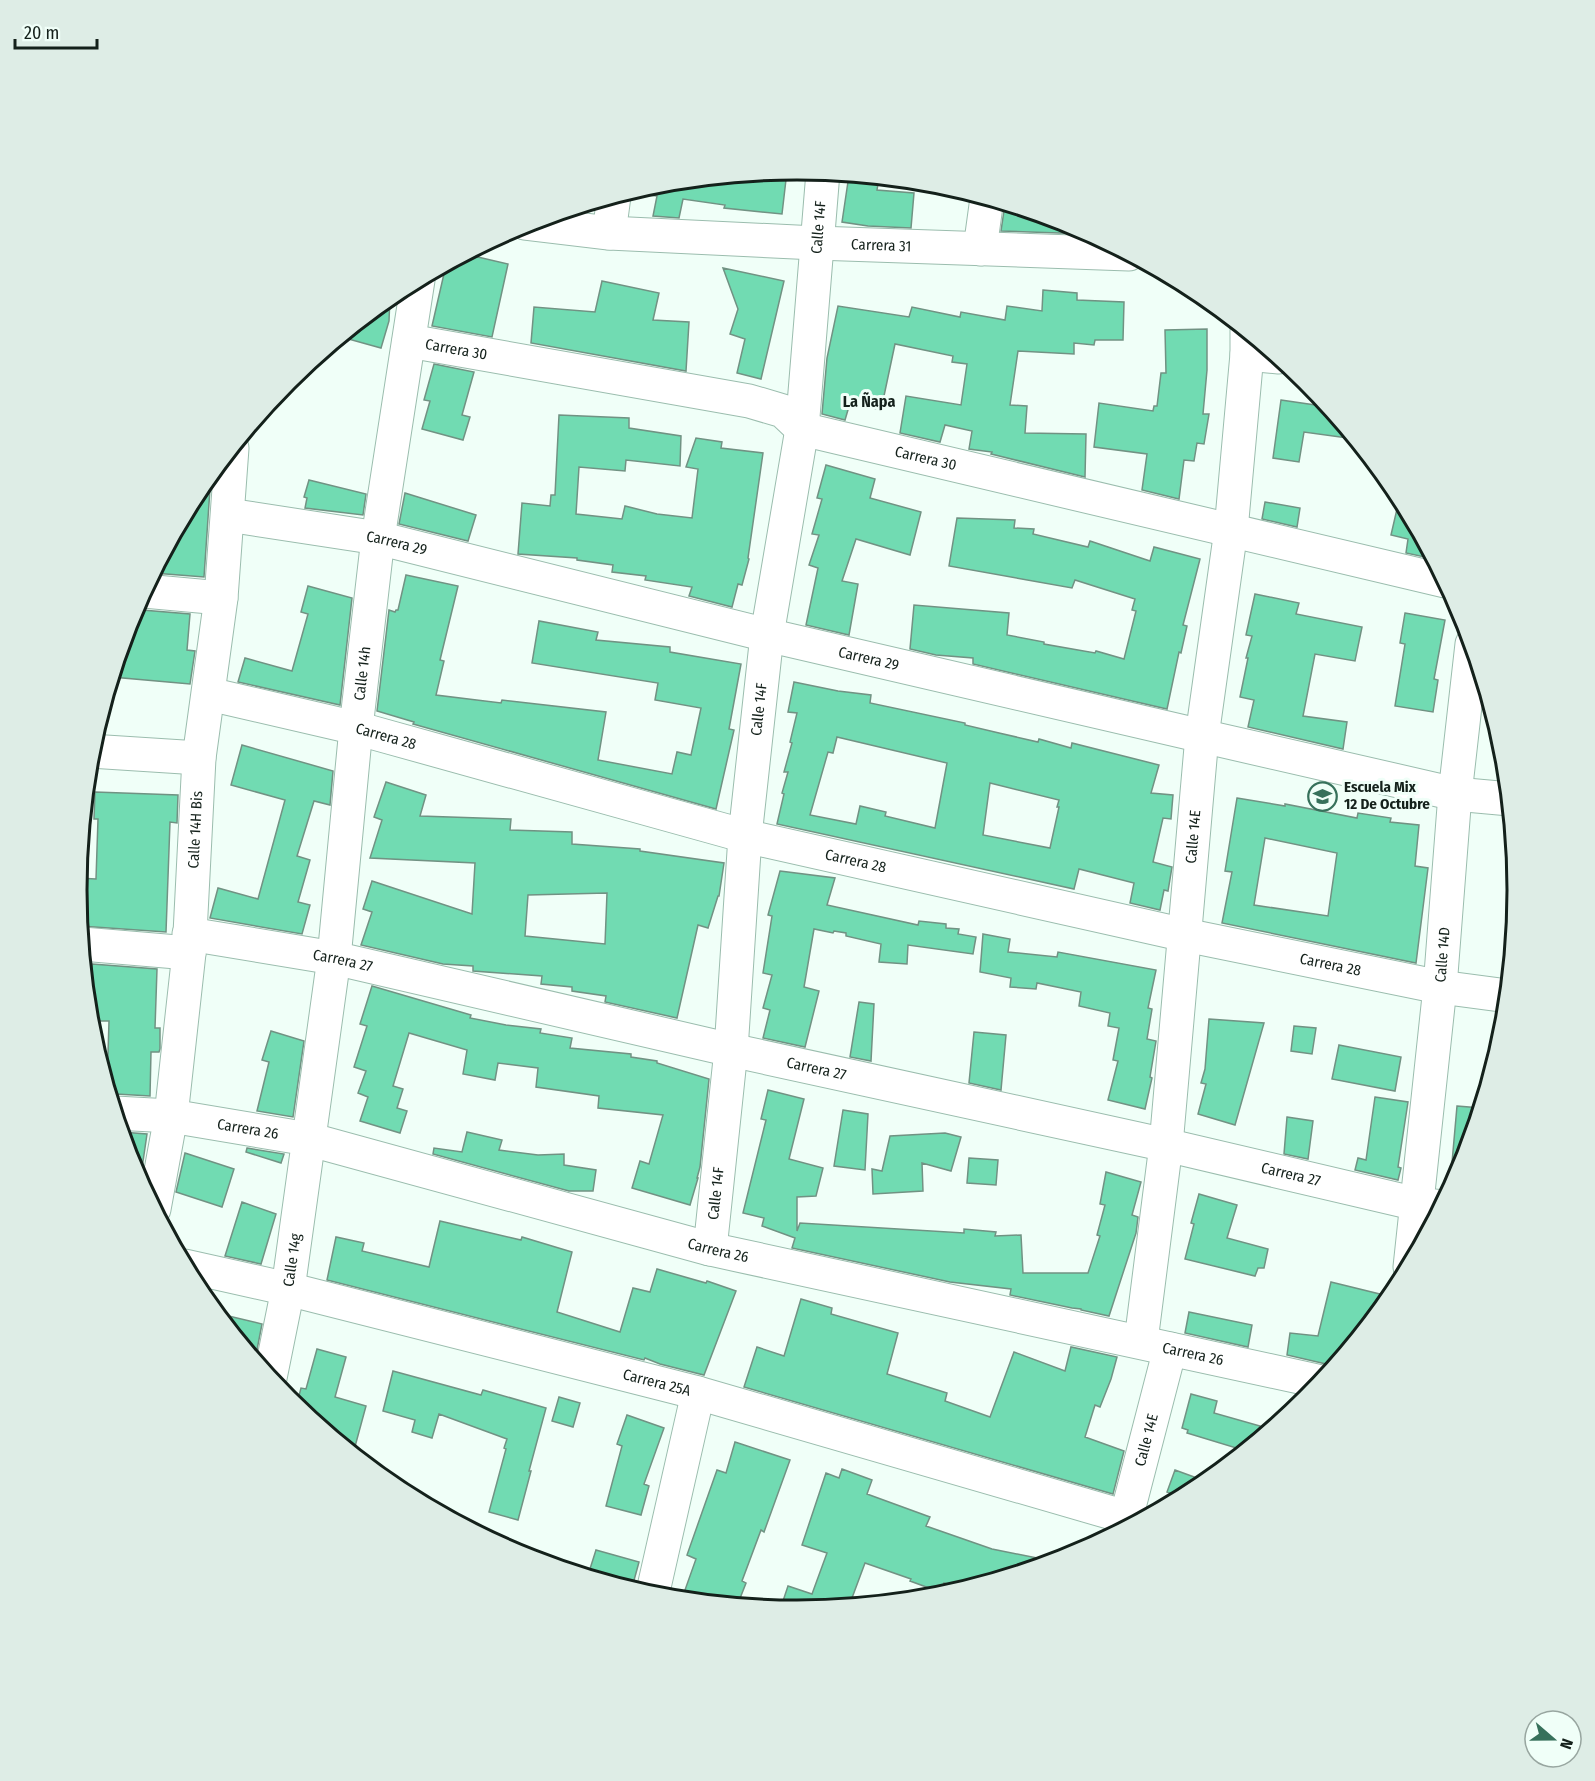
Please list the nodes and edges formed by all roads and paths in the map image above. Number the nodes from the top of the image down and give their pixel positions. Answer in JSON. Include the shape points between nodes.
{"nodes":[{"id":1,"x":822,"y":181,"type":"edge"},
{"id":2,"x":613,"y":204,"type":"edge"},
{"id":3,"x":986,"y":206,"type":"edge"},
{"id":4,"x":548,"y":226,"type":"edge"},
{"id":5,"x":609,"y":233,"type":"junction"},
{"id":6,"x":816,"y":243,"type":"junction"},
{"id":7,"x":980,"y":249,"type":"junction"},
{"id":8,"x":1113,"y":253,"type":"edge"},
{"id":9,"x":416,"y":291,"type":"edge"},
{"id":10,"x":409,"y":341,"type":"junction"},
{"id":11,"x":1258,"y":349,"type":"edge"},
{"id":12,"x":801,"y":429,"type":"junction"},
{"id":13,"x":231,"y":462,"type":"edge"},
{"id":14,"x":228,"y":515,"type":"junction"},
{"id":15,"x":1231,"y":530,"type":"junction"},
{"id":16,"x":378,"y":538,"type":"junction"},
{"id":17,"x":1436,"y":579,"type":"edge"},
{"id":18,"x":153,"y":592,"type":"edge"},
{"id":19,"x":221,"y":598,"type":"junction"},
{"id":20,"x":767,"y":635,"type":"junction"},
{"id":21,"x":1471,"y":664,"type":"edge"},
{"id":22,"x":209,"y":694,"type":"junction"},
{"id":23,"x":356,"y":728,"type":"junction"},
{"id":24,"x":1202,"y":736,"type":"junction"},
{"id":25,"x":101,"y":752,"type":"edge"},
{"id":26,"x":199,"y":758,"type":"junction"},
{"id":27,"x":1455,"y":794,"type":"junction"},
{"id":28,"x":1502,"y":798,"type":"edge"},
{"id":29,"x":745,"y":836,"type":"junction"},
{"id":30,"x":1185,"y":935,"type":"junction"},
{"id":31,"x":189,"y":943,"type":"junction"},
{"id":32,"x":90,"y":944,"type":"edge"},
{"id":33,"x":334,"y":958,"type":"junction"},
{"id":34,"x":1440,"y":987,"type":"junction"},
{"id":35,"x":1500,"y":995,"type":"edge"},
{"id":36,"x":731,"y":1050,"type":"junction"},
{"id":37,"x":123,"y":1113,"type":"edge"},
{"id":38,"x":171,"y":1116,"type":"junction"},
{"id":39,"x":308,"y":1140,"type":"junction"},
{"id":40,"x":1166,"y":1145,"type":"junction"},
{"id":41,"x":156,"y":1197,"type":"edge"},
{"id":42,"x":1430,"y":1206,"type":"edge"},
{"id":43,"x":1423,"y":1227,"type":"edge"},
{"id":44,"x":710,"y":1249,"type":"junction"},
{"id":45,"x":197,"y":1269,"type":"edge"},
{"id":46,"x":288,"y":1289,"type":"junction"},
{"id":47,"x":1155,"y":1345,"type":"junction"},
{"id":48,"x":272,"y":1368,"type":"edge"},
{"id":49,"x":1312,"y":1380,"type":"edge"},
{"id":50,"x":699,"y":1393,"type":"junction"},
{"id":51,"x":1125,"y":1521,"type":"edge"},
{"id":52,"x":1123,"y":1522,"type":"edge"},
{"id":53,"x":654,"y":1586,"type":"edge"}],
"edges":[{"from":1,"to":6,"type":"street","name":"Calle 14F"},
{"from":2,"to":5,"type":"street"},
{"from":3,"to":7,"type":"street"},
{"from":4,"to":5,"type":"street","name":"Carrera 31"},
{"from":5,"to":6,"type":"street","name":"Carrera 31"},
{"from":6,"to":7,"type":"street","name":"Carrera 31"},
{"from":6,"to":12,"type":"street","name":"Calle 14F"},
{"from":7,"to":8,"type":"street","name":"Carrera 31"},
{"from":9,"to":10,"type":"street","name":"Calle 14h"},
{"from":10,"to":12,"type":"street","name":"Carrera 30","via":[[749,401],[783,411]]},
{"from":10,"to":16,"type":"street","name":"Calle 14h"},
{"from":11,"to":15,"type":"street","name":"Calle 14E"},
{"from":12,"to":15,"type":"street","name":"Carrera 30"},
{"from":12,"to":20,"type":"street","name":"Calle 14F"},
{"from":13,"to":14,"type":"street","name":"Calle 14H Bis"},
{"from":14,"to":16,"type":"street","name":"Carrera 29"},
{"from":14,"to":19,"type":"street","name":"Calle 14H Bis"},
{"from":15,"to":17,"type":"street","name":"Carrera 30"},
{"from":15,"to":24,"type":"street","name":"Calle 14E"},
{"from":16,"to":20,"type":"street","name":"Carrera 29"},
{"from":16,"to":23,"type":"street","name":"Calle 14h"},
{"from":18,"to":19,"type":"street"},
{"from":19,"to":22,"type":"street","name":"Calle 14H Bis"},
{"from":20,"to":24,"type":"street","name":"Carrera 29"},
{"from":20,"to":29,"type":"street","name":"Calle 14F"},
{"from":21,"to":27,"type":"street","name":"Calle 14D"},
{"from":22,"to":23,"type":"street","name":"Carrera 28"},
{"from":22,"to":26,"type":"street","name":"Calle 14H Bis"},
{"from":23,"to":29,"type":"street","name":"Carrera 28"},
{"from":23,"to":33,"type":"street","name":"Calle 14h"},
{"from":24,"to":27,"type":"street","name":"Carrera 29"},
{"from":24,"to":30,"type":"street","name":"Calle 14E"},
{"from":25,"to":26,"type":"street"},
{"from":26,"to":31,"type":"street","name":"Calle 14H Bis"},
{"from":27,"to":28,"type":"street","name":"Carrera 29"},
{"from":27,"to":34,"type":"street","name":"Calle 14D"},
{"from":29,"to":30,"type":"street","name":"Carrera 28"},
{"from":29,"to":36,"type":"street","name":"Calle 14F"},
{"from":30,"to":34,"type":"street","name":"Carrera 28"},
{"from":30,"to":40,"type":"street","name":"Calle 14E"},
{"from":31,"to":32,"type":"street","name":"Carrera 27"},
{"from":31,"to":33,"type":"street","name":"Carrera 27"},
{"from":31,"to":38,"type":"street","name":"Calle 14H Bis"},
{"from":33,"to":36,"type":"street","name":"Carrera 27"},
{"from":33,"to":39,"type":"street","name":"Calle 14h"},
{"from":34,"to":35,"type":"street","name":"Carrera 28"},
{"from":34,"to":42,"type":"street","name":"Calle 14D"},
{"from":36,"to":40,"type":"street","name":"Carrera 27"},
{"from":36,"to":44,"type":"street","name":"Calle 14F"},
{"from":37,"to":38,"type":"street","name":"Carrera 26"},
{"from":38,"to":39,"type":"street","name":"Carrera 26"},
{"from":38,"to":41,"type":"street","name":"Calle 14H Bis"},
{"from":39,"to":44,"type":"street","name":"Carrera 26"},
{"from":39,"to":46,"type":"street","name":"Calle 14g"},
{"from":40,"to":42,"type":"street","name":"Carrera 27"},
{"from":40,"to":47,"type":"street","name":"Calle 14E"},
{"from":42,"to":43,"type":"street","name":"Calle 14D"},
{"from":44,"to":47,"type":"street","name":"Carrera 26"},
{"from":45,"to":46,"type":"street","name":"Carrera 25A"},
{"from":46,"to":48,"type":"street","name":"Calle 14g"},
{"from":46,"to":50,"type":"street","name":"Carrera 25A"},
{"from":47,"to":49,"type":"street","name":"Carrera 26"},
{"from":47,"to":51,"type":"street","name":"Calle 14E"},
{"from":50,"to":52,"type":"street","name":"Carrera 25A"},
{"from":50,"to":53,"type":"street"}]}
